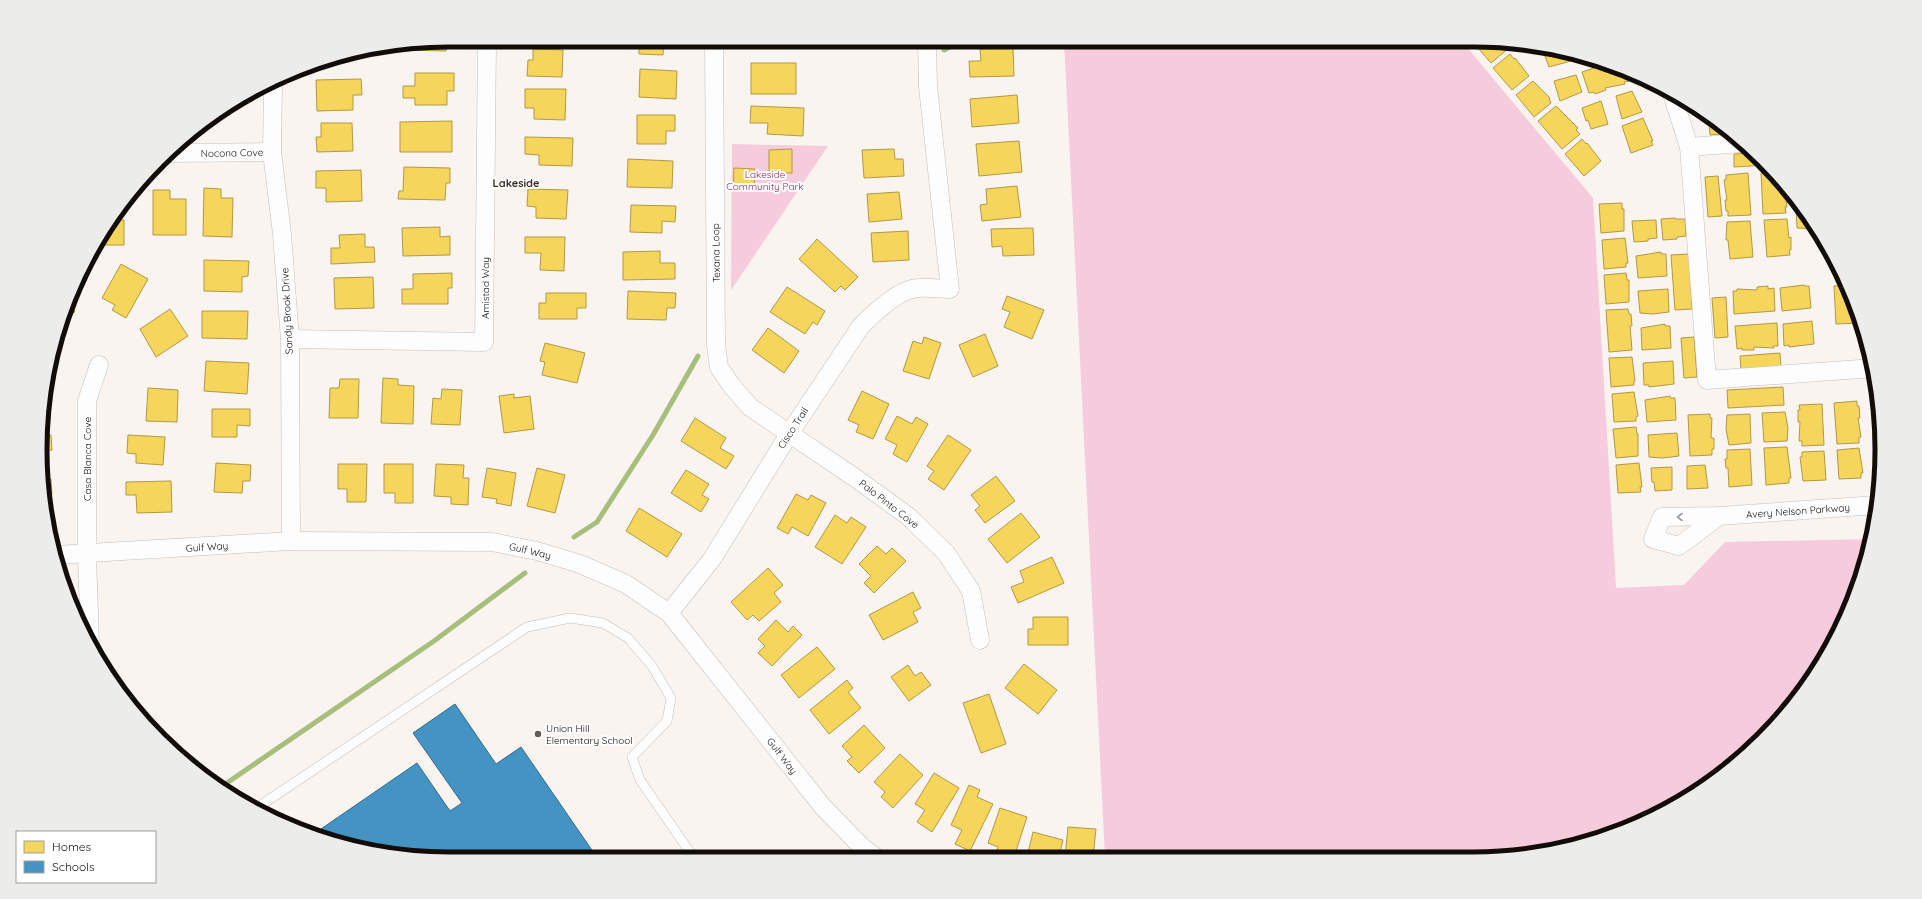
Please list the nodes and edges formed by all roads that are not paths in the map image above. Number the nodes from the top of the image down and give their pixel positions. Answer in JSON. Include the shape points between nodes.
{"nodes":[{"id":1,"x":487,"y":47,"type":"edge"},
{"id":2,"x":714,"y":47,"type":"edge"},
{"id":3,"x":928,"y":47,"type":"edge"},
{"id":4,"x":273,"y":88,"type":"edge"},
{"id":5,"x":1674,"y":101,"type":"edge"},
{"id":6,"x":1734,"y":144,"type":"edge"},
{"id":7,"x":1689,"y":147,"type":"junction"},
{"id":8,"x":272,"y":152,"type":"junction"},
{"id":9,"x":178,"y":153,"type":"edge"},
{"id":10,"x":290,"y":339,"type":"junction"},
{"id":11,"x":99,"y":365,"type":"dead end"},
{"id":12,"x":1866,"y":369,"type":"edge"},
{"id":13,"x":789,"y":434,"type":"junction"},
{"id":14,"x":1871,"y":505,"type":"edge"},
{"id":15,"x":1719,"y":516,"type":"dead end"},
{"id":16,"x":292,"y":541,"type":"junction"},
{"id":17,"x":87,"y":555,"type":"junction"},
{"id":18,"x":62,"y":556,"type":"edge"},
{"id":19,"x":669,"y":613,"type":"junction"},
{"id":20,"x":90,"y":629,"type":"edge"},
{"id":21,"x":980,"y":640,"type":"dead end"},
{"id":22,"x":261,"y":805,"type":"edge"},
{"id":23,"x":690,"y":852,"type":"edge"},
{"id":24,"x":864,"y":852,"type":"edge"}],
"edges":[{"from":1,"to":10,"type":"street","name":"Amistad Way","via":[[484,342]]},
{"from":2,"to":13,"type":"street","name":"Texana Loop","via":[[716,345],[719,367],[750,407]]},
{"from":3,"to":13,"type":"street","name":"Cisco Trail","via":[[928,87],[950,289],[912,289],[889,301],[873,314],[850,341]]},
{"from":4,"to":8,"type":"street","name":"Sandy Brook Drive"},
{"from":5,"to":7,"type":"street"},
{"from":6,"to":7,"type":"street"},
{"from":7,"to":12,"type":"street","via":[[1707,380]]},
{"from":8,"to":9,"type":"street","name":"Nocona Cove"},
{"from":8,"to":10,"type":"street","name":"Sandy Brook Drive","via":[[282,234]]},
{"from":10,"to":16,"type":"street","name":"Sandy Brook Drive"},
{"from":11,"to":17,"type":"street","name":"Casa Blanca Cove","via":[[87,401]]},
{"from":13,"to":19,"type":"street","name":"Cisco Trail","via":[[712,559]]},
{"from":13,"to":21,"type":"street","name":"Palo Pinto Cove","via":[[908,516],[946,553],[971,591]]},
{"from":14,"to":15,"type":"street","name":"Avery Nelson Parkway"},
{"from":16,"to":17,"type":"street","name":"Gulf Way"},
{"from":16,"to":19,"type":"street","name":"Gulf Way","via":[[492,542],[537,551],[580,564],[626,584]]},
{"from":17,"to":18,"type":"street","name":"Gulf Way"},
{"from":17,"to":20,"type":"street","name":"Casa Blanca Cove"},
{"from":19,"to":24,"type":"street","name":"Gulf Way","via":[[823,807]]},
{"from":22,"to":23,"type":"lane","via":[[528,627],[570,618],[603,623],[628,638],[652,666],[671,698],[667,721],[632,757],[640,780]]}]}
